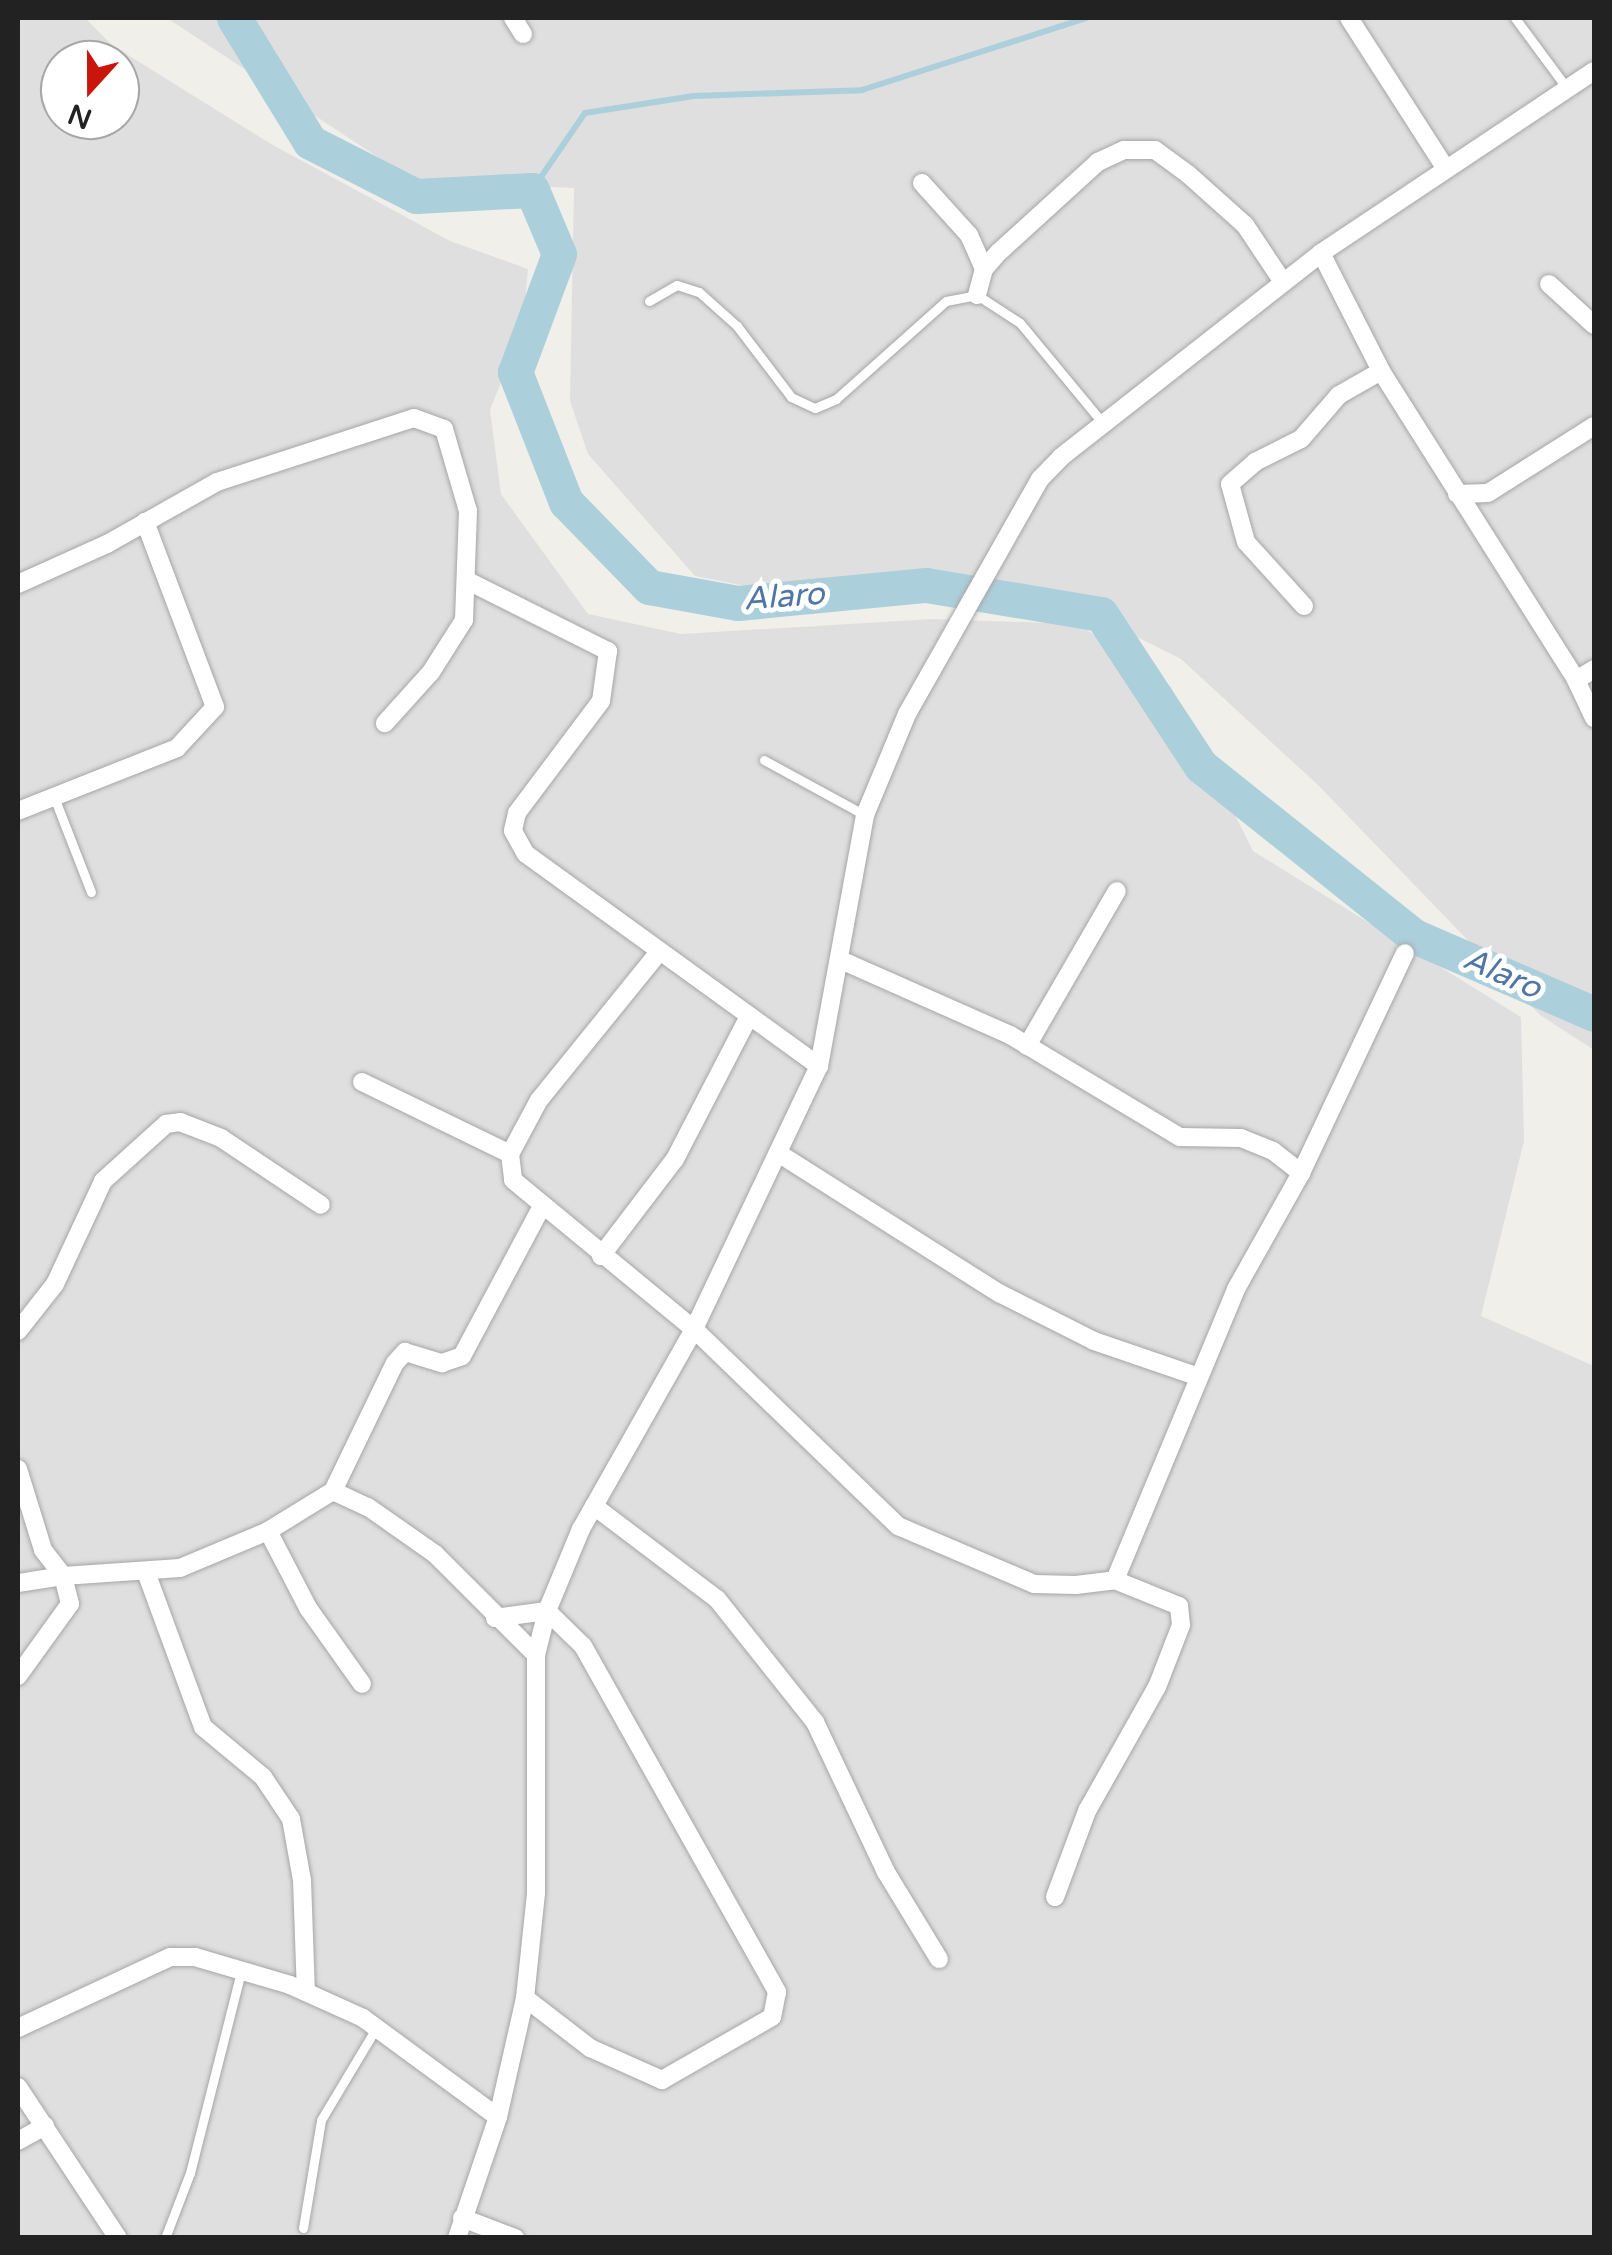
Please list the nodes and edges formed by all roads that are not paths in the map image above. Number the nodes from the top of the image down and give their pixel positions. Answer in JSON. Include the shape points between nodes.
{"nodes":[{"id":1,"x":513,"y":18,"type":"edge"},
{"id":2,"x":1349,"y":18,"type":"edge"},
{"id":3,"x":1516,"y":18,"type":"edge"},
{"id":4,"x":523,"y":34,"type":"dead end"},
{"id":5,"x":1594,"y":71,"type":"edge"},
{"id":6,"x":1566,"y":87,"type":"junction"},
{"id":7,"x":1446,"y":169,"type":"junction"},
{"id":8,"x":922,"y":184,"type":"dead end"},
{"id":9,"x":1321,"y":253,"type":"junction"},
{"id":10,"x":984,"y":269,"type":"junction"},
{"id":11,"x":1283,"y":282,"type":"junction"},
{"id":12,"x":1549,"y":284,"type":"dead end"},
{"id":13,"x":977,"y":294,"type":"junction"},
{"id":14,"x":649,"y":301,"type":"dead end"},
{"id":15,"x":1594,"y":325,"type":"edge"},
{"id":16,"x":1381,"y":371,"type":"junction"},
{"id":17,"x":1101,"y":421,"type":"junction"},
{"id":18,"x":1594,"y":426,"type":"edge"},
{"id":19,"x":1457,"y":494,"type":"junction"},
{"id":20,"x":145,"y":522,"type":"junction"},
{"id":21,"x":466,"y":580,"type":"junction"},
{"id":22,"x":18,"y":584,"type":"edge"},
{"id":23,"x":1304,"y":606,"type":"dead end"},
{"id":24,"x":1594,"y":669,"type":"edge"},
{"id":25,"x":1576,"y":680,"type":"junction"},
{"id":26,"x":1594,"y":718,"type":"edge"},
{"id":27,"x":385,"y":723,"type":"dead end"},
{"id":28,"x":764,"y":760,"type":"dead end"},
{"id":29,"x":53,"y":796,"type":"junction"},
{"id":30,"x":18,"y":810,"type":"edge"},
{"id":31,"x":864,"y":815,"type":"junction"},
{"id":32,"x":91,"y":892,"type":"dead end"},
{"id":33,"x":1116,"y":892,"type":"dead end"},
{"id":34,"x":659,"y":952,"type":"junction"},
{"id":35,"x":1405,"y":953,"type":"dead end"},
{"id":36,"x":843,"y":961,"type":"junction"},
{"id":37,"x":748,"y":1016,"type":"junction"},
{"id":38,"x":1028,"y":1046,"type":"junction"},
{"id":39,"x":819,"y":1066,"type":"junction"},
{"id":40,"x":362,"y":1082,"type":"dead end"},
{"id":41,"x":778,"y":1152,"type":"junction"},
{"id":42,"x":510,"y":1154,"type":"junction"},
{"id":43,"x":1301,"y":1173,"type":"junction"},
{"id":44,"x":321,"y":1205,"type":"dead end"},
{"id":45,"x":540,"y":1208,"type":"junction"},
{"id":46,"x":601,"y":1256,"type":"junction"},
{"id":47,"x":694,"y":1330,"type":"junction"},
{"id":48,"x":18,"y":1331,"type":"edge"},
{"id":49,"x":1199,"y":1377,"type":"junction"},
{"id":50,"x":18,"y":1469,"type":"edge"},
{"id":51,"x":333,"y":1491,"type":"junction"},
{"id":52,"x":594,"y":1506,"type":"junction"},
{"id":53,"x":268,"y":1530,"type":"junction"},
{"id":54,"x":146,"y":1572,"type":"junction"},
{"id":55,"x":63,"y":1576,"type":"junction"},
{"id":56,"x":1115,"y":1580,"type":"junction"},
{"id":57,"x":18,"y":1583,"type":"edge"},
{"id":58,"x":548,"y":1610,"type":"junction"},
{"id":59,"x":494,"y":1618,"type":"junction"},
{"id":60,"x":536,"y":1655,"type":"junction"},
{"id":61,"x":18,"y":1676,"type":"edge"},
{"id":62,"x":362,"y":1684,"type":"dead end"},
{"id":63,"x":1055,"y":1898,"type":"dead end"},
{"id":64,"x":939,"y":1958,"type":"dead end"},
{"id":65,"x":241,"y":1972,"type":"junction"},
{"id":66,"x":306,"y":1992,"type":"junction"},
{"id":67,"x":525,"y":1998,"type":"junction"},
{"id":68,"x":18,"y":2028,"type":"edge"},
{"id":69,"x":376,"y":2028,"type":"junction"},
{"id":70,"x":18,"y":2087,"type":"edge"},
{"id":71,"x":498,"y":2116,"type":"junction"},
{"id":72,"x":45,"y":2126,"type":"junction"},
{"id":73,"x":18,"y":2141,"type":"edge"},
{"id":74,"x":462,"y":2218,"type":"junction"},
{"id":75,"x":303,"y":2228,"type":"dead end"},
{"id":76,"x":118,"y":2238,"type":"edge"},
{"id":77,"x":165,"y":2238,"type":"edge"},
{"id":78,"x":457,"y":2238,"type":"edge"},
{"id":79,"x":515,"y":2238,"type":"edge"}],
"edges":[{"from":1,"to":4,"type":"street"},
{"from":2,"to":7,"type":"street"},
{"from":3,"to":6,"type":"lane"},
{"from":5,"to":6,"type":"street"},
{"from":6,"to":7,"type":"street"},
{"from":7,"to":9,"type":"street"},
{"from":8,"to":10,"type":"street","via":[[969,235]]},
{"from":9,"to":11,"type":"street"},
{"from":9,"to":16,"type":"street"},
{"from":10,"to":11,"type":"street","via":[[1098,162],[1124,150],[1155,150],[1245,224]]},
{"from":10,"to":13,"type":"street"},
{"from":11,"to":17,"type":"street"},
{"from":12,"to":15,"type":"street"},
{"from":13,"to":14,"type":"lane","via":[[946,302],[836,399],[815,408],[791,397],[737,326],[699,292],[676,286]]},
{"from":13,"to":17,"type":"lane","via":[[1020,322]]},
{"from":16,"to":19,"type":"street"},
{"from":16,"to":23,"type":"street","via":[[1338,395],[1300,439],[1230,484],[1246,542]]},
{"from":17,"to":31,"type":"street","via":[[1040,479],[985,570],[907,714]]},
{"from":18,"to":19,"type":"street","via":[[1488,492]]},
{"from":19,"to":25,"type":"street"},
{"from":20,"to":21,"type":"street","via":[[217,482],[414,418],[444,429],[468,511]]},
{"from":20,"to":22,"type":"street"},
{"from":20,"to":29,"type":"street","via":[[215,707],[178,748]]},
{"from":21,"to":27,"type":"street","via":[[464,620],[432,672]]},
{"from":21,"to":34,"type":"street","via":[[608,651],[601,701],[517,813],[514,831],[526,854]]},
{"from":24,"to":25,"type":"street"},
{"from":25,"to":26,"type":"street"},
{"from":28,"to":31,"type":"lane"},
{"from":29,"to":30,"type":"street"},
{"from":29,"to":32,"type":"lane"},
{"from":31,"to":36,"type":"street"},
{"from":33,"to":38,"type":"street"},
{"from":34,"to":37,"type":"street"},
{"from":34,"to":42,"type":"street","via":[[540,1100]]},
{"from":35,"to":43,"type":"street"},
{"from":36,"to":38,"type":"street"},
{"from":36,"to":39,"type":"street"},
{"from":37,"to":39,"type":"street"},
{"from":37,"to":46,"type":"street","via":[[675,1159]]},
{"from":38,"to":43,"type":"street","via":[[1180,1137],[1241,1138],[1273,1150]]},
{"from":39,"to":41,"type":"street"},
{"from":40,"to":42,"type":"street"},
{"from":41,"to":47,"type":"street"},
{"from":41,"to":49,"type":"street","via":[[1000,1293],[1094,1340]]},
{"from":42,"to":45,"type":"street","via":[[513,1180]]},
{"from":43,"to":49,"type":"street","via":[[1236,1289]]},
{"from":44,"to":48,"type":"street","via":[[221,1138],[180,1122],[166,1124],[103,1181],[55,1284]]},
{"from":45,"to":46,"type":"street"},
{"from":45,"to":51,"type":"street","via":[[462,1356],[442,1364],[405,1352],[396,1363]]},
{"from":46,"to":47,"type":"street"},
{"from":47,"to":52,"type":"street"},
{"from":47,"to":56,"type":"street","via":[[898,1526],[1034,1584]]},
{"from":49,"to":56,"type":"street"},
{"from":50,"to":55,"type":"street","via":[[43,1550]]},
{"from":51,"to":53,"type":"street"},
{"from":51,"to":59,"type":"street","via":[[368,1506],[434,1554]]},
{"from":52,"to":58,"type":"street"},
{"from":52,"to":64,"type":"street","via":[[718,1600],[815,1722],[886,1872]]},
{"from":53,"to":54,"type":"street","via":[[180,1568]]},
{"from":53,"to":62,"type":"street","via":[[308,1608]]},
{"from":54,"to":55,"type":"street"},
{"from":54,"to":66,"type":"street","via":[[203,1727],[263,1777],[292,1819],[302,1880]]},
{"from":55,"to":57,"type":"street"},
{"from":55,"to":61,"type":"street","via":[[70,1604]]},
{"from":56,"to":63,"type":"street","via":[[1179,1606],[1181,1625],[1156,1687],[1087,1811]]},
{"from":58,"to":59,"type":"street"},
{"from":58,"to":60,"type":"street"},
{"from":58,"to":67,"type":"street","via":[[602,1671],[634,1744],[777,1992],[772,2016],[662,2080],[590,2048]]},
{"from":59,"to":60,"type":"street"},
{"from":60,"to":67,"type":"street","via":[[536,1893]]},
{"from":65,"to":66,"type":"street"},
{"from":65,"to":68,"type":"street","via":[[170,1957]]},
{"from":65,"to":77,"type":"lane","via":[[190,2173]]},
{"from":66,"to":69,"type":"street"},
{"from":67,"to":71,"type":"street"},
{"from":69,"to":71,"type":"street"},
{"from":69,"to":75,"type":"lane","via":[[321,2120]]},
{"from":70,"to":72,"type":"street"},
{"from":71,"to":74,"type":"street"},
{"from":72,"to":73,"type":"street"},
{"from":72,"to":76,"type":"street"},
{"from":74,"to":78,"type":"street"},
{"from":74,"to":79,"type":"street"}]}
